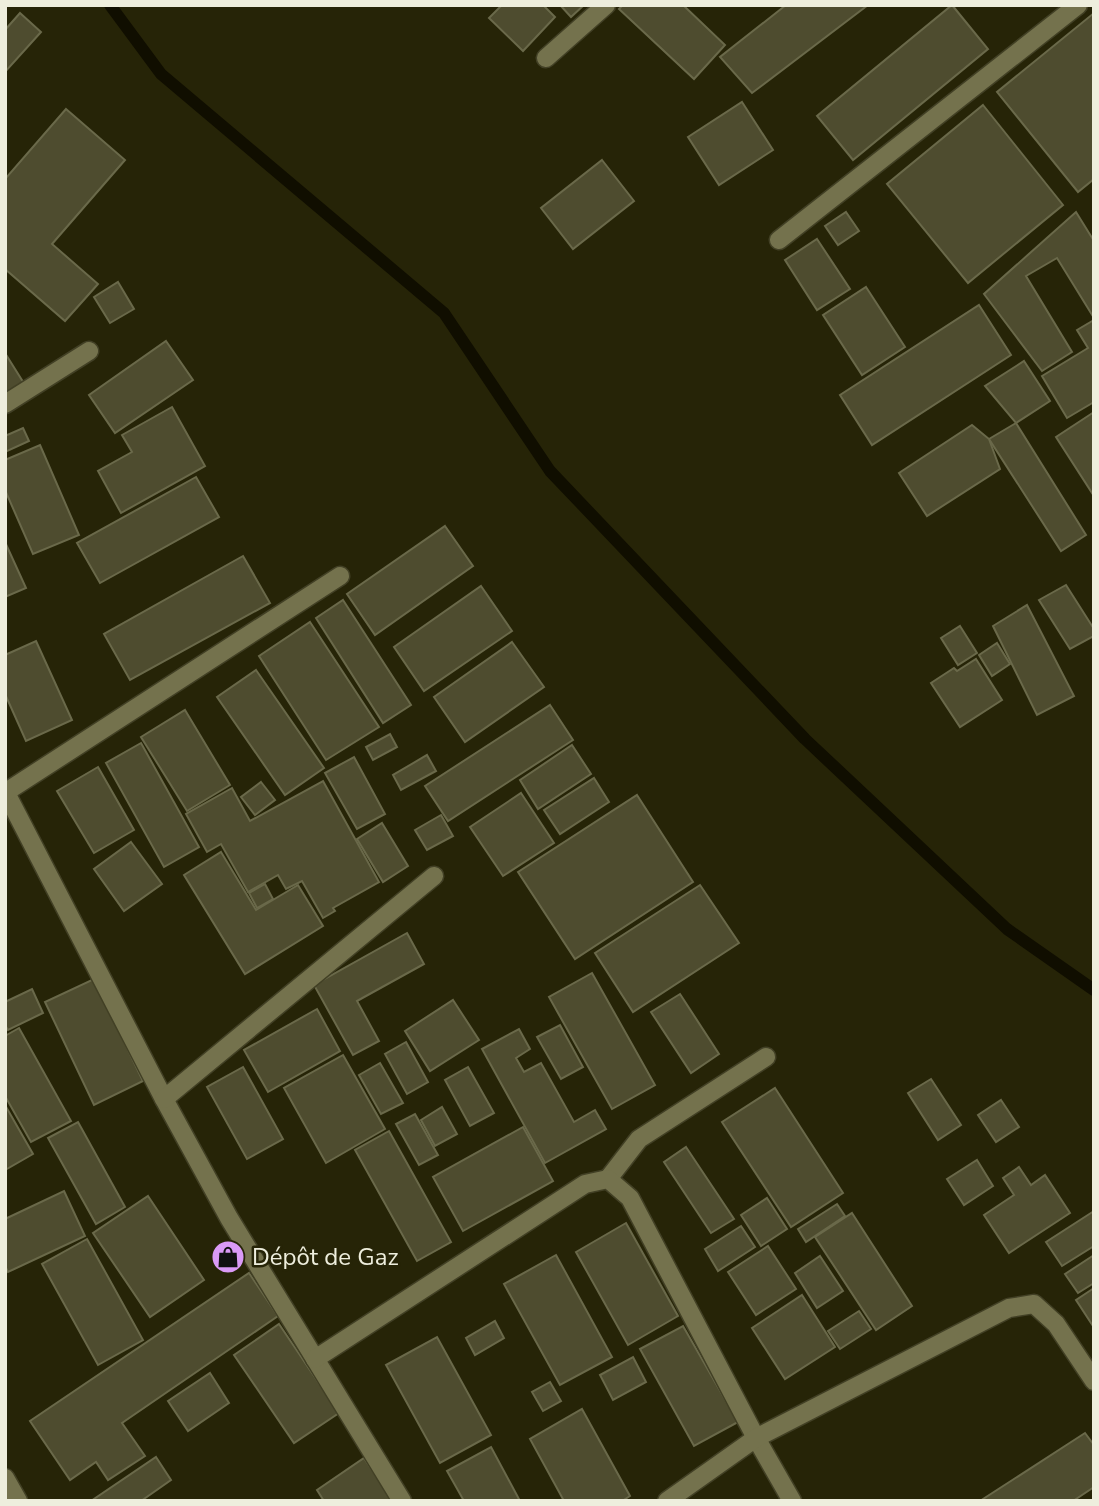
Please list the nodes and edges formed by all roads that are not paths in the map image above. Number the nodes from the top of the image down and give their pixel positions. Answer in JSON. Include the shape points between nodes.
{"nodes":[{"id":1,"x":606,"y":5,"type":"edge"},
{"id":2,"x":1078,"y":5,"type":"edge"},
{"id":3,"x":545,"y":58,"type":"dead end"},
{"id":4,"x":779,"y":240,"type":"dead end"},
{"id":5,"x":89,"y":351,"type":"dead end"},
{"id":6,"x":5,"y":404,"type":"edge"},
{"id":7,"x":340,"y":576,"type":"dead end"},
{"id":8,"x":6,"y":792,"type":"edge"},
{"id":9,"x":434,"y":876,"type":"dead end"},
{"id":10,"x":766,"y":1057,"type":"dead end"},
{"id":11,"x":164,"y":1099,"type":"junction"},
{"id":12,"x":608,"y":1179,"type":"junction"},
{"id":13,"x":315,"y":1359,"type":"junction"},
{"id":14,"x":1094,"y":1381,"type":"edge"},
{"id":15,"x":756,"y":1438,"type":"junction"},
{"id":16,"x":5,"y":1478,"type":"edge"},
{"id":17,"x":18,"y":1501,"type":"edge"},
{"id":18,"x":402,"y":1501,"type":"edge"},
{"id":19,"x":667,"y":1501,"type":"edge"},
{"id":20,"x":792,"y":1501,"type":"edge"}],
"edges":[{"from":1,"to":3,"type":"street"},
{"from":2,"to":4,"type":"street"},
{"from":5,"to":6,"type":"street"},
{"from":7,"to":8,"type":"street"},
{"from":8,"to":11,"type":"street"},
{"from":9,"to":11,"type":"street"},
{"from":10,"to":12,"type":"street","via":[[639,1139]]},
{"from":11,"to":13,"type":"street","via":[[229,1218]]},
{"from":12,"to":13,"type":"street","via":[[585,1184]]},
{"from":12,"to":15,"type":"street","via":[[630,1198]]},
{"from":13,"to":18,"type":"street"},
{"from":14,"to":15,"type":"street","via":[[1056,1324],[1034,1304],[1009,1308]]},
{"from":15,"to":19,"type":"street"},
{"from":15,"to":20,"type":"street"},
{"from":16,"to":17,"type":"street"}]}
